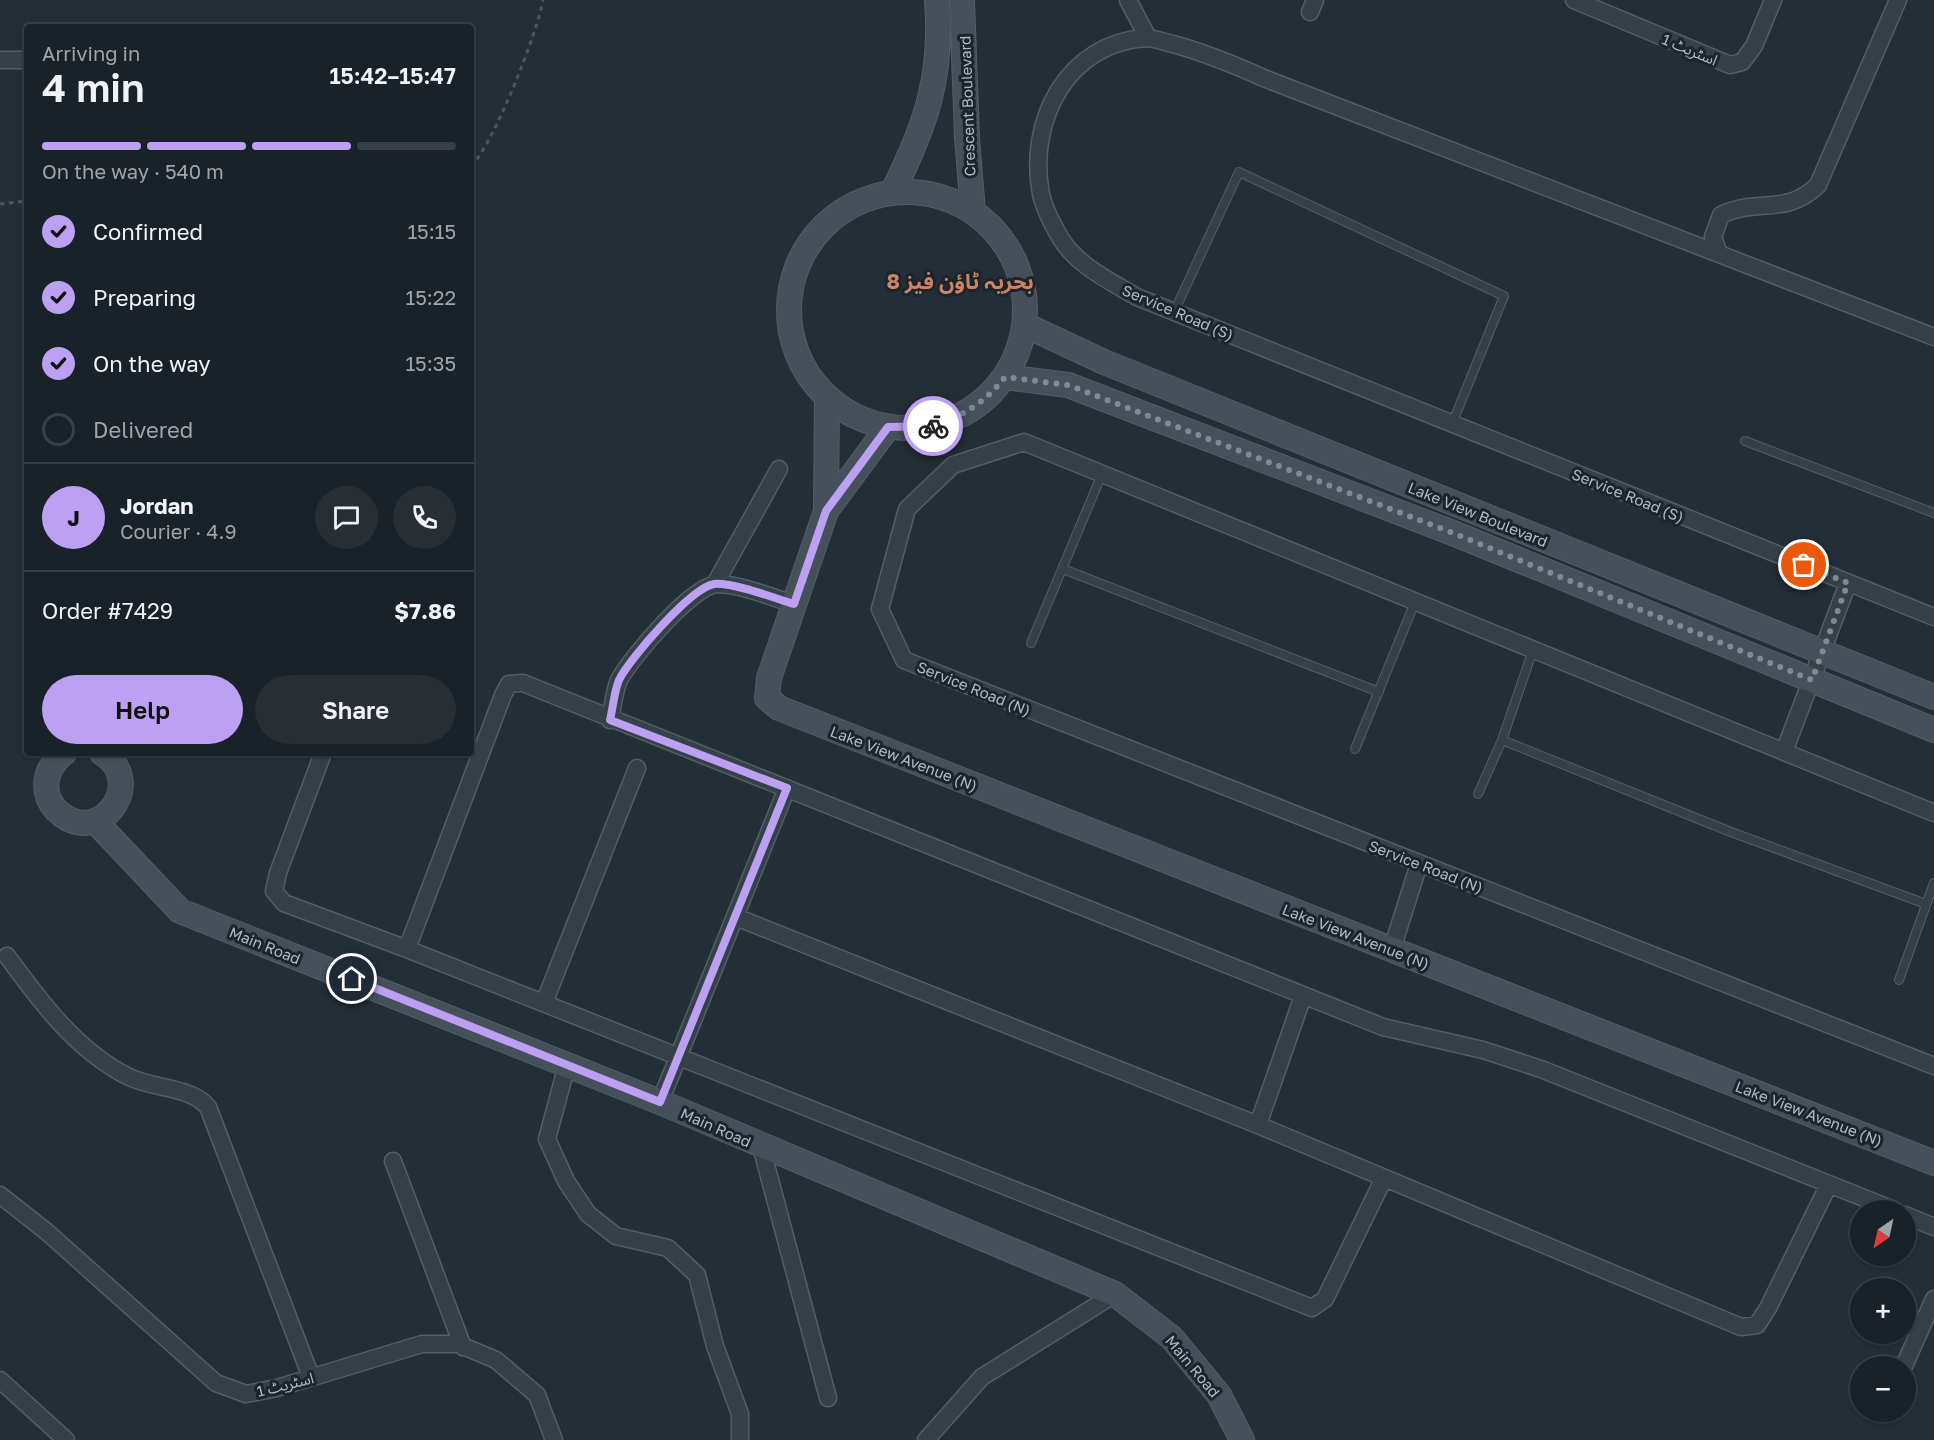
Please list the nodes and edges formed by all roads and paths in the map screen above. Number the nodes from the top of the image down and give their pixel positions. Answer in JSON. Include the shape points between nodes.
{"nodes":[{"id":1,"x":543,"y":0,"type":"edge"},
{"id":2,"x":937,"y":0,"type":"edge"},
{"id":3,"x":962,"y":0,"type":"edge"},
{"id":4,"x":1128,"y":0,"type":"edge"},
{"id":5,"x":1574,"y":0,"type":"edge"},
{"id":6,"x":1773,"y":0,"type":"edge"},
{"id":7,"x":1898,"y":0,"type":"edge"},
{"id":8,"x":1148,"y":38,"type":"junction"},
{"id":9,"x":0,"y":60,"type":"edge"},
{"id":10,"x":24,"y":60,"type":"edge"},
{"id":11,"x":474,"y":161,"type":"edge"},
{"id":12,"x":892,"y":192,"type":"junction"},
{"id":13,"x":24,"y":201,"type":"edge"},
{"id":14,"x":0,"y":204,"type":"edge"},
{"id":15,"x":973,"y":212,"type":"junction"},
{"id":16,"x":1718,"y":251,"type":"junction"},
{"id":17,"x":1174,"y":312,"type":"junction"},
{"id":18,"x":1025,"y":325,"type":"junction"},
{"id":19,"x":1934,"y":337,"type":"edge"},
{"id":20,"x":1005,"y":377,"type":"junction"},
{"id":21,"x":827,"y":398,"type":"junction"},
{"id":22,"x":1452,"y":424,"type":"junction"},
{"id":23,"x":888,"y":427,"type":"junction"},
{"id":24,"x":1745,"y":441,"type":"dead end"},
{"id":25,"x":779,"y":469,"type":"dead end"},
{"id":26,"x":1102,"y":474,"type":"junction"},
{"id":27,"x":826,"y":511,"type":"junction"},
{"id":28,"x":1934,"y":513,"type":"edge"},
{"id":29,"x":1063,"y":569,"type":"junction"},
{"id":30,"x":1848,"y":583,"type":"junction"},
{"id":31,"x":715,"y":584,"type":"junction"},
{"id":32,"x":1415,"y":602,"type":"junction"},
{"id":33,"x":794,"y":604,"type":"junction"},
{"id":34,"x":1934,"y":617,"type":"edge"},
{"id":35,"x":1031,"y":643,"type":"dead end"},
{"id":36,"x":1533,"y":650,"type":"junction"},
{"id":37,"x":1822,"y":652,"type":"junction"},
{"id":38,"x":1812,"y":680,"type":"junction"},
{"id":39,"x":1379,"y":692,"type":"junction"},
{"id":40,"x":1934,"y":697,"type":"edge"},
{"id":41,"x":610,"y":720,"type":"junction"},
{"id":42,"x":1934,"y":730,"type":"edge"},
{"id":43,"x":1502,"y":740,"type":"junction"},
{"id":44,"x":1355,"y":749,"type":"dead end"},
{"id":45,"x":1784,"y":752,"type":"junction"},
{"id":46,"x":60,"y":756,"type":"edge"},
{"id":47,"x":106,"y":756,"type":"edge"},
{"id":48,"x":322,"y":756,"type":"edge"},
{"id":49,"x":637,"y":768,"type":"dead end"},
{"id":50,"x":787,"y":788,"type":"junction"},
{"id":51,"x":1478,"y":794,"type":"dead end"},
{"id":52,"x":1934,"y":813,"type":"edge"},
{"id":53,"x":95,"y":821,"type":"junction"},
{"id":54,"x":1419,"y":864,"type":"junction"},
{"id":55,"x":1934,"y":883,"type":"edge"},
{"id":56,"x":1926,"y":904,"type":"junction"},
{"id":57,"x":736,"y":918,"type":"junction"},
{"id":58,"x":407,"y":949,"type":"junction"},
{"id":59,"x":1392,"y":949,"type":"junction"},
{"id":60,"x":7,"y":956,"type":"dead end"},
{"id":61,"x":1899,"y":980,"type":"dead end"},
{"id":62,"x":1303,"y":996,"type":"junction"},
{"id":63,"x":544,"y":1004,"type":"junction"},
{"id":64,"x":680,"y":1057,"type":"junction"},
{"id":65,"x":567,"y":1065,"type":"junction"},
{"id":66,"x":1934,"y":1066,"type":"edge"},
{"id":67,"x":660,"y":1102,"type":"junction"},
{"id":68,"x":1258,"y":1125,"type":"junction"},
{"id":69,"x":761,"y":1146,"type":"junction"},
{"id":70,"x":393,"y":1161,"type":"dead end"},
{"id":71,"x":1934,"y":1163,"type":"edge"},
{"id":72,"x":1384,"y":1178,"type":"junction"},
{"id":73,"x":1829,"y":1184,"type":"junction"},
{"id":74,"x":0,"y":1196,"type":"edge"},
{"id":75,"x":1869,"y":1200,"type":"edge"},
{"id":76,"x":1916,"y":1220,"type":"edge"},
{"id":77,"x":1934,"y":1227,"type":"edge"},
{"id":78,"x":1115,"y":1294,"type":"junction"},
{"id":79,"x":1934,"y":1299,"type":"edge"},
{"id":80,"x":463,"y":1347,"type":"junction"},
{"id":81,"x":1908,"y":1356,"type":"edge"},
{"id":82,"x":311,"y":1377,"type":"junction"},
{"id":83,"x":0,"y":1380,"type":"edge"},
{"id":84,"x":828,"y":1398,"type":"dead end"},
{"id":85,"x":66,"y":1440,"type":"edge"},
{"id":86,"x":554,"y":1440,"type":"edge"},
{"id":87,"x":740,"y":1440,"type":"edge"},
{"id":88,"x":926,"y":1440,"type":"edge"},
{"id":89,"x":1242,"y":1440,"type":"edge"}],
"edges":[{"from":1,"to":11,"type":"path","via":[[532,38],[493,132]]},
{"from":2,"to":12,"type":"street","name":"Crescent Boulevard","via":[[939,52],[934,84],[915,148]]},
{"from":3,"to":15,"type":"street","name":"Crescent Boulevard"},
{"from":4,"to":8,"type":"street"},
{"from":5,"to":6,"type":"street","name":"اسٹریٹ 1","via":[[1730,65],[1742,62],[1754,46]]},
{"from":7,"to":16,"type":"street","via":[[1818,185],[1806,196],[1781,206],[1752,206],[1721,215],[1713,237]]},
{"from":8,"to":16,"type":"street","name":"Service Road (S)","via":[[1211,54],[1266,79]]},
{"from":8,"to":17,"type":"street","name":"Service Road (S)","via":[[1104,46],[1067,77],[1045,115],[1037,151],[1041,195],[1062,241],[1090,269],[1137,297]]},
{"from":9,"to":10,"type":"street"},
{"from":12,"to":15,"type":"street","via":[[934,195]]},
{"from":12,"to":21,"type":"street","via":[[866,199],[828,222],[805,249],[794,274],[789,300],[796,353]]},
{"from":13,"to":14,"type":"path"},
{"from":15,"to":18,"type":"street","via":[[990,226],[1015,261],[1025,303]]},
{"from":16,"to":19,"type":"street","name":"Service Road (S)"},
{"from":17,"to":22,"type":"street","name":"Service Road (S)"},
{"from":17,"to":22,"type":"lane","via":[[1239,172],[1504,296]]},
{"from":18,"to":20,"type":"street","via":[[1015,361]]},
{"from":18,"to":37,"type":"street","name":"Lake View Boulevard","via":[[1115,367]]},
{"from":20,"to":23,"type":"street","via":[[982,401],[954,419],[933,426]]},
{"from":20,"to":38,"type":"street","name":"Lake View Boulevard","via":[[1068,385],[1453,533]]},
{"from":21,"to":23,"type":"street","via":[[866,421]]},
{"from":21,"to":27,"type":"street"},
{"from":22,"to":30,"type":"street","name":"Service Road (S)"},
{"from":23,"to":27,"type":"street"},
{"from":24,"to":28,"type":"lane"},
{"from":25,"to":31,"type":"street"},
{"from":26,"to":29,"type":"lane"},
{"from":26,"to":32,"type":"street","name":"Service Road (N)"},
{"from":26,"to":54,"type":"street","name":"Service Road (N)","via":[[1024,442],[953,465],[907,509],[880,609],[904,660]]},
{"from":27,"to":33,"type":"street"},
{"from":29,"to":35,"type":"lane"},
{"from":29,"to":39,"type":"lane"},
{"from":30,"to":34,"type":"street","name":"Service Road (S)"},
{"from":30,"to":37,"type":"street"},
{"from":31,"to":33,"type":"street"},
{"from":31,"to":41,"type":"street","via":[[696,593],[637,652],[618,682]]},
{"from":32,"to":36,"type":"street","name":"Service Road (N)"},
{"from":32,"to":39,"type":"lane"},
{"from":33,"to":59,"type":"street","name":"Lake View Avenue (N)","via":[[769,678],[767,698],[779,708]]},
{"from":36,"to":43,"type":"lane"},
{"from":36,"to":45,"type":"street","name":"Service Road (N)"},
{"from":37,"to":38,"type":"street"},
{"from":37,"to":40,"type":"street","name":"Lake View Boulevard"},
{"from":38,"to":42,"type":"street","name":"Lake View Boulevard"},
{"from":38,"to":45,"type":"street"},
{"from":39,"to":44,"type":"lane"},
{"from":41,"to":50,"type":"street"},
{"from":41,"to":58,"type":"street","via":[[523,683],[509,684]]},
{"from":43,"to":51,"type":"lane"},
{"from":43,"to":56,"type":"lane","via":[[1731,832]]},
{"from":45,"to":52,"type":"street","name":"Service Road (N)"},
{"from":46,"to":53,"type":"street","via":[[48,772],[49,800],[68,819],[81,823]]},
{"from":47,"to":53,"type":"street","via":[[116,765],[121,787],[113,808]]},
{"from":48,"to":58,"type":"street","via":[[273,891],[284,903]]},
{"from":49,"to":63,"type":"street"},
{"from":50,"to":57,"type":"street"},
{"from":50,"to":62,"type":"street"},
{"from":53,"to":65,"type":"street","name":"Main Road","via":[[180,911]]},
{"from":54,"to":59,"type":"street"},
{"from":54,"to":66,"type":"street","name":"Service Road (N)"},
{"from":55,"to":56,"type":"lane"},
{"from":56,"to":61,"type":"lane"},
{"from":57,"to":64,"type":"street"},
{"from":57,"to":68,"type":"street"},
{"from":58,"to":63,"type":"street"},
{"from":59,"to":71,"type":"street","name":"Lake View Avenue (N)"},
{"from":60,"to":82,"type":"street","via":[[56,1019],[105,1062],[128,1077],[194,1097],[208,1107]]},
{"from":62,"to":68,"type":"street"},
{"from":62,"to":73,"type":"street","via":[[1383,1027],[1483,1050],[1541,1069]]},
{"from":63,"to":64,"type":"street"},
{"from":64,"to":67,"type":"street"},
{"from":64,"to":72,"type":"street","via":[[1312,1308],[1325,1299]]},
{"from":65,"to":67,"type":"street","name":"Main Road"},
{"from":65,"to":87,"type":"street","via":[[547,1139],[566,1181],[588,1214],[616,1236],[668,1248],[696,1275],[740,1414]]},
{"from":67,"to":69,"type":"street","name":"Main Road"},
{"from":68,"to":72,"type":"street"},
{"from":69,"to":78,"type":"street","name":"Main Road"},
{"from":69,"to":84,"type":"street"},
{"from":70,"to":80,"type":"street"},
{"from":72,"to":73,"type":"street","via":[[1741,1327],[1757,1325],[1768,1308]]},
{"from":73,"to":75,"type":"street"},
{"from":74,"to":82,"type":"street","name":"اسٹریٹ 1","via":[[47,1232],[216,1383],[246,1394]]},
{"from":76,"to":77,"type":"street"},
{"from":78,"to":88,"type":"street","via":[[982,1377]]},
{"from":78,"to":89,"type":"street","name":"Main Road","via":[[1172,1338],[1219,1395]]},
{"from":79,"to":81,"type":"street"},
{"from":80,"to":82,"type":"street","name":"اسٹریٹ 1","via":[[422,1344]]},
{"from":80,"to":86,"type":"street","name":"اسٹریٹ 1","via":[[496,1360],[537,1395]]},
{"from":83,"to":85,"type":"street"}]}
